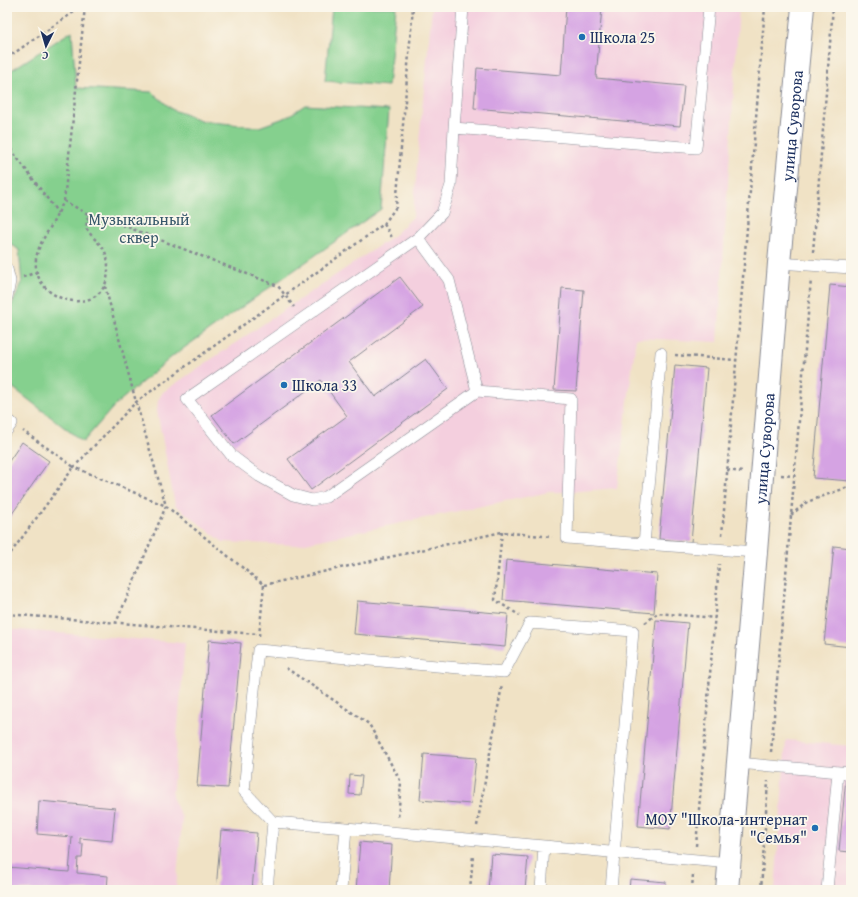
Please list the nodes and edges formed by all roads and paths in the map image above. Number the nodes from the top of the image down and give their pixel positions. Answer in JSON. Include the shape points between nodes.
{"nodes":[{"id":1,"x":81,"y":7,"type":"edge"},
{"id":2,"x":85,"y":7,"type":"edge"},
{"id":3,"x":413,"y":7,"type":"edge"},
{"id":4,"x":463,"y":7,"type":"edge"},
{"id":5,"x":709,"y":7,"type":"edge"},
{"id":6,"x":765,"y":7,"type":"edge"},
{"id":7,"x":803,"y":7,"type":"edge"},
{"id":8,"x":7,"y":58,"type":"edge"},
{"id":9,"x":454,"y":128,"type":"junction"},
{"id":10,"x":7,"y":144,"type":"edge"},
{"id":11,"x":64,"y":201,"type":"junction"},
{"id":12,"x":58,"y":214,"type":"junction"},
{"id":13,"x":88,"y":214,"type":"junction"},
{"id":14,"x":418,"y":238,"type":"junction"},
{"id":15,"x":779,"y":263,"type":"junction"},
{"id":16,"x":851,"y":268,"type":"edge"},
{"id":17,"x":7,"y":269,"type":"edge"},
{"id":18,"x":105,"y":286,"type":"junction"},
{"id":19,"x":285,"y":295,"type":"junction"},
{"id":20,"x":7,"y":297,"type":"edge"},
{"id":21,"x":302,"y":319,"type":"junction"},
{"id":22,"x":660,"y":353,"type":"joint"},
{"id":23,"x":736,"y":360,"type":"junction"},
{"id":24,"x":477,"y":391,"type":"junction"},
{"id":25,"x":136,"y":402,"type":"junction"},
{"id":26,"x":9,"y":424,"type":"edge"},
{"id":27,"x":74,"y":467,"type":"junction"},
{"id":28,"x":851,"y":486,"type":"edge"},
{"id":29,"x":166,"y":506,"type":"junction"},
{"id":30,"x":502,"y":532,"type":"junction"},
{"id":31,"x":567,"y":538,"type":"junction"},
{"id":32,"x":644,"y":544,"type":"junction"},
{"id":33,"x":720,"y":549,"type":"junction"},
{"id":34,"x":756,"y":552,"type":"junction"},
{"id":35,"x":7,"y":558,"type":"edge"},
{"id":36,"x":264,"y":585,"type":"junction"},
{"id":37,"x":7,"y":614,"type":"edge"},
{"id":38,"x":715,"y":618,"type":"junction"},
{"id":39,"x":116,"y":623,"type":"junction"},
{"id":40,"x":530,"y":623,"type":"junction"},
{"id":41,"x":633,"y":631,"type":"junction"},
{"id":42,"x":260,"y":634,"type":"junction"},
{"id":43,"x":258,"y":650,"type":"junction"},
{"id":44,"x":284,"y":667,"type":"dead end"},
{"id":45,"x":504,"y":672,"type":"junction"},
{"id":46,"x":738,"y":763,"type":"junction"},
{"id":47,"x":770,"y":766,"type":"junction"},
{"id":48,"x":838,"y":772,"type":"junction"},
{"id":49,"x":851,"y":773,"type":"edge"},
{"id":50,"x":273,"y":822,"type":"junction"},
{"id":51,"x":346,"y":828,"type":"junction"},
{"id":52,"x":397,"y":833,"type":"junction"},
{"id":53,"x":474,"y":840,"type":"junction"},
{"id":54,"x":544,"y":846,"type":"junction"},
{"id":55,"x":614,"y":852,"type":"junction"},
{"id":56,"x":695,"y":860,"type":"junction"},
{"id":57,"x":730,"y":863,"type":"junction"},
{"id":58,"x":267,"y":890,"type":"edge"},
{"id":59,"x":341,"y":890,"type":"edge"},
{"id":60,"x":470,"y":890,"type":"edge"},
{"id":61,"x":540,"y":890,"type":"edge"},
{"id":62,"x":611,"y":890,"type":"edge"},
{"id":63,"x":692,"y":890,"type":"edge"},
{"id":64,"x":727,"y":890,"type":"edge"},
{"id":65,"x":760,"y":890,"type":"edge"},
{"id":66,"x":827,"y":890,"type":"edge"}],
"edges":[{"from":1,"to":8,"type":"path"},
{"from":2,"to":11,"type":"path"},
{"from":3,"to":19,"type":"path","via":[[396,208],[384,224]]},
{"from":4,"to":9,"type":"lane"},
{"from":5,"to":9,"type":"lane","via":[[696,148]]},
{"from":6,"to":23,"type":"path"},
{"from":7,"to":15,"type":"main road","name":"улица Суворова"},
{"from":9,"to":14,"type":"lane","via":[[451,185],[442,213]]},
{"from":10,"to":12,"type":"path"},
{"from":11,"to":12,"type":"path"},
{"from":11,"to":13,"type":"path"},
{"from":12,"to":18,"type":"path","via":[[39,247],[36,260],[37,272],[42,283],[62,299],[74,301],[98,295]]},
{"from":13,"to":18,"type":"path","via":[[86,228],[105,251],[108,263]]},
{"from":13,"to":19,"type":"path","via":[[278,286]]},
{"from":14,"to":21,"type":"lane"},
{"from":14,"to":24,"type":"lane","via":[[449,280]]},
{"from":15,"to":16,"type":"lane"},
{"from":15,"to":34,"type":"main road","name":"улица Суворова"},
{"from":17,"to":20,"type":"lane","via":[[10,282]]},
{"from":18,"to":25,"type":"path"},
{"from":19,"to":21,"type":"path"},
{"from":19,"to":25,"type":"path"},
{"from":21,"to":24,"type":"lane","via":[[187,399],[232,456],[259,476],[293,495],[312,500],[326,497]]},
{"from":22,"to":23,"type":"path"},
{"from":22,"to":32,"type":"lane"},
{"from":23,"to":33,"type":"path"},
{"from":24,"to":31,"type":"lane","via":[[571,399]]},
{"from":25,"to":27,"type":"path"},
{"from":25,"to":29,"type":"path"},
{"from":26,"to":27,"type":"path"},
{"from":27,"to":29,"type":"path"},
{"from":27,"to":35,"type":"path"},
{"from":28,"to":47,"type":"path","via":[[807,502],[791,515]]},
{"from":29,"to":36,"type":"path"},
{"from":29,"to":39,"type":"path"},
{"from":30,"to":31,"type":"path"},
{"from":30,"to":36,"type":"path"},
{"from":30,"to":40,"type":"path","via":[[495,600]]},
{"from":31,"to":32,"type":"lane"},
{"from":32,"to":33,"type":"lane"},
{"from":33,"to":34,"type":"lane"},
{"from":33,"to":38,"type":"path"},
{"from":34,"to":46,"type":"main road","name":"улица Суворова"},
{"from":36,"to":42,"type":"path"},
{"from":37,"to":39,"type":"path"},
{"from":38,"to":41,"type":"path","via":[[658,614]]},
{"from":38,"to":56,"type":"path"},
{"from":39,"to":42,"type":"path"},
{"from":40,"to":41,"type":"lane"},
{"from":40,"to":45,"type":"lane"},
{"from":41,"to":55,"type":"lane"},
{"from":42,"to":43,"type":"path"},
{"from":43,"to":45,"type":"lane"},
{"from":43,"to":50,"type":"lane","via":[[244,791]]},
{"from":44,"to":52,"type":"path","via":[[369,724],[401,782]]},
{"from":45,"to":53,"type":"path"},
{"from":46,"to":47,"type":"lane"},
{"from":46,"to":57,"type":"main road","name":"улица Суворова"},
{"from":47,"to":48,"type":"lane"},
{"from":47,"to":65,"type":"path"},
{"from":48,"to":49,"type":"lane"},
{"from":48,"to":66,"type":"lane"},
{"from":50,"to":51,"type":"lane"},
{"from":50,"to":58,"type":"lane"},
{"from":51,"to":52,"type":"lane"},
{"from":51,"to":59,"type":"lane"},
{"from":52,"to":53,"type":"lane"},
{"from":53,"to":54,"type":"lane"},
{"from":53,"to":60,"type":"path"},
{"from":54,"to":55,"type":"lane"},
{"from":54,"to":61,"type":"lane"},
{"from":55,"to":56,"type":"lane"},
{"from":55,"to":62,"type":"lane"},
{"from":56,"to":57,"type":"lane"},
{"from":56,"to":63,"type":"path"},
{"from":57,"to":64,"type":"main road","name":"улица Суворова"}]}
